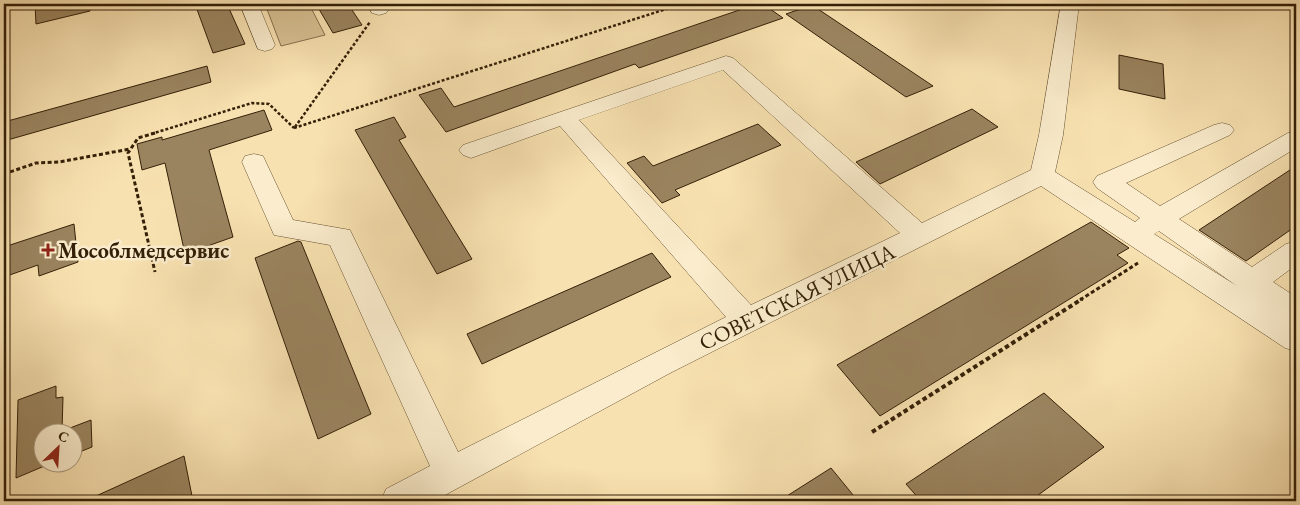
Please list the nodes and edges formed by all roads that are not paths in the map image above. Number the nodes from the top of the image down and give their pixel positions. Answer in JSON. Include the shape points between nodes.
{"nodes":[{"id":1,"x":249,"y":4,"type":"edge"},
{"id":2,"x":1070,"y":4,"type":"edge"},
{"id":3,"x":265,"y":45,"type":"dead end"},
{"id":4,"x":564,"y":117,"type":"junction"},
{"id":5,"x":1222,"y":130,"type":"dead end"},
{"id":6,"x":1296,"y":138,"type":"edge"},
{"id":7,"x":471,"y":150,"type":"dead end"},
{"id":8,"x":254,"y":162,"type":"dead end"},
{"id":9,"x":1042,"y":175,"type":"junction"},
{"id":10,"x":1158,"y":219,"type":"junction"},
{"id":11,"x":1134,"y":234,"type":"junction"},
{"id":12,"x":920,"y":236,"type":"junction"},
{"id":13,"x":1296,"y":252,"type":"edge"},
{"id":14,"x":1252,"y":282,"type":"junction"},
{"id":15,"x":1296,"y":312,"type":"edge"},
{"id":16,"x":747,"y":320,"type":"junction"},
{"id":17,"x":1296,"y":338,"type":"edge"},
{"id":18,"x":451,"y":474,"type":"junction"},
{"id":19,"x":399,"y":501,"type":"edge"}],
"edges":[{"from":1,"to":3,"type":"street"},
{"from":2,"to":9,"type":"street"},
{"from":4,"to":7,"type":"street"},
{"from":4,"to":12,"type":"street","via":[[726,62]]},
{"from":4,"to":16,"type":"street"},
{"from":5,"to":10,"type":"street","via":[[1106,182]]},
{"from":6,"to":10,"type":"street"},
{"from":8,"to":18,"type":"street","via":[[283,228],[340,237]]},
{"from":9,"to":11,"type":"street"},
{"from":9,"to":12,"type":"street","name":"СОВЕТСКАЯ УЛИЦА"},
{"from":10,"to":11,"type":"street"},
{"from":10,"to":14,"type":"street"},
{"from":11,"to":17,"type":"street"},
{"from":12,"to":16,"type":"street","name":"СОВЕТСКАЯ УЛИЦА"},
{"from":13,"to":14,"type":"street"},
{"from":14,"to":15,"type":"street"},
{"from":16,"to":18,"type":"street","name":"СОВЕТСКАЯ УЛИЦА"},
{"from":18,"to":19,"type":"street","name":"СОВЕТСКАЯ УЛИЦА"}]}
